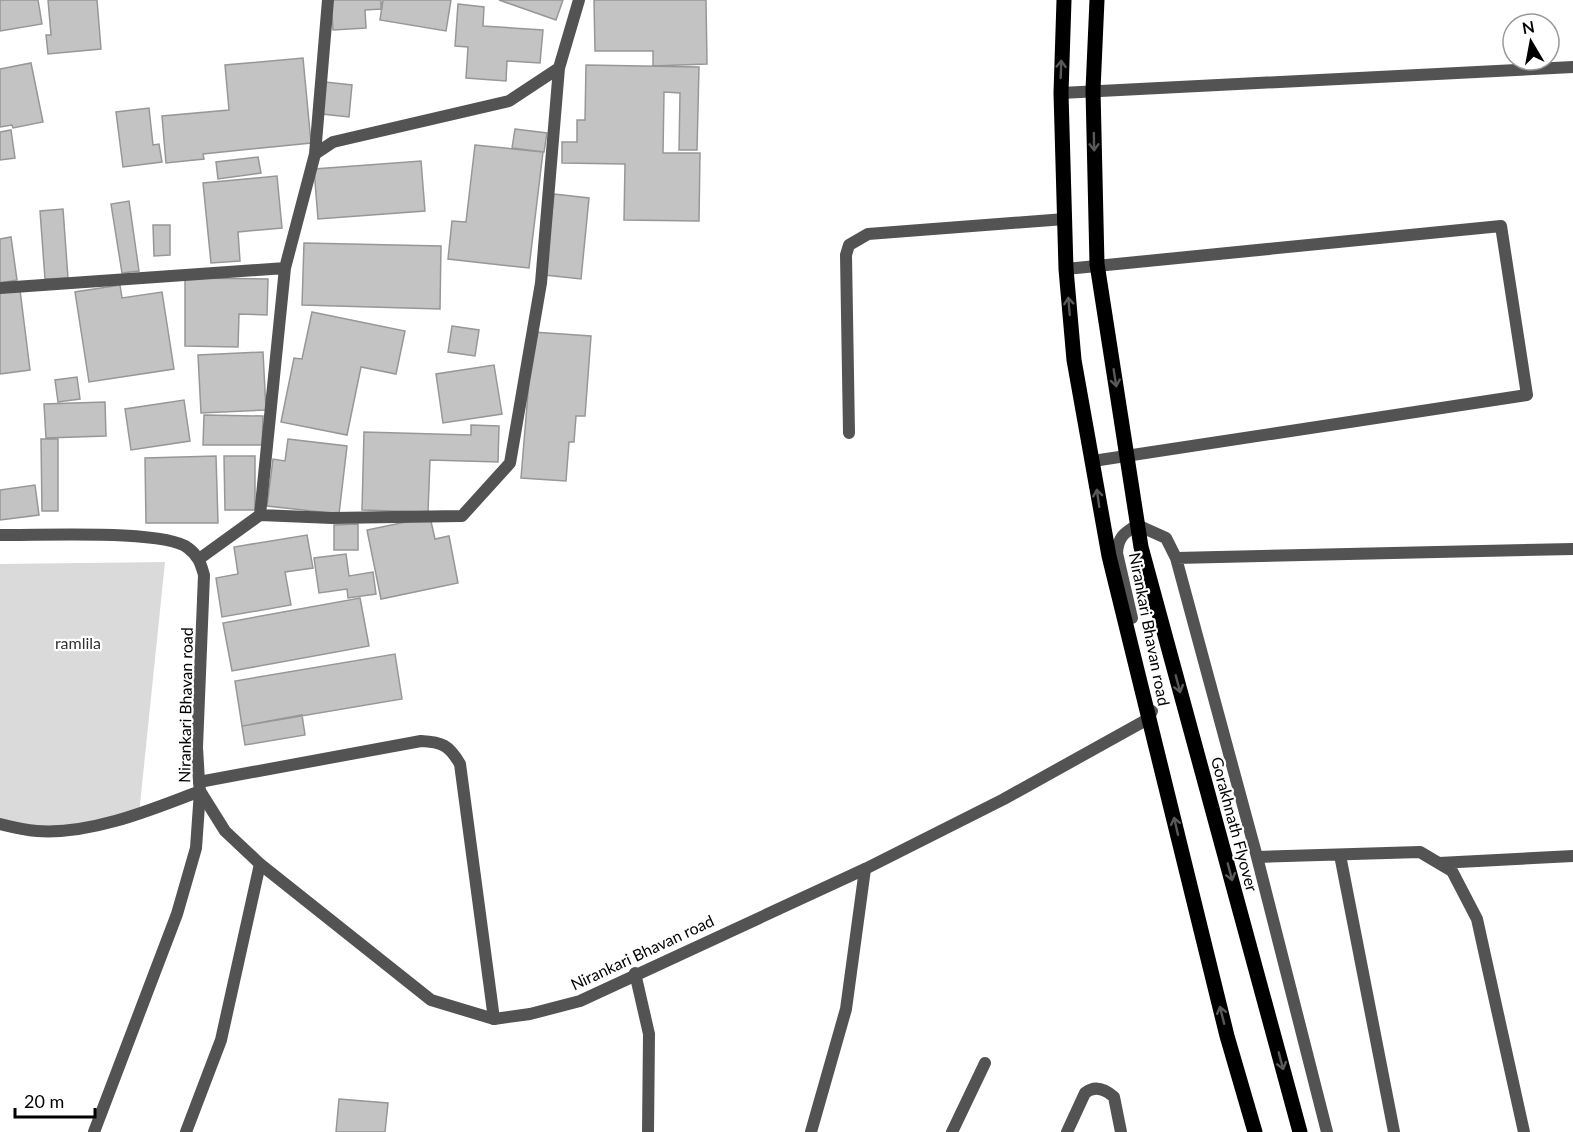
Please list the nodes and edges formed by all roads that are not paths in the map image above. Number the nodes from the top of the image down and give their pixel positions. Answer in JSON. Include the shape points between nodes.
{"nodes":[{"id":1,"x":328,"y":0,"type":"edge"},
{"id":2,"x":579,"y":0,"type":"edge"},
{"id":3,"x":1064,"y":0,"type":"edge"},
{"id":4,"x":1097,"y":0,"type":"edge"},
{"id":5,"x":1573,"y":67,"type":"edge"},
{"id":6,"x":559,"y":68,"type":"junction"},
{"id":7,"x":1092,"y":90,"type":"junction"},
{"id":8,"x":1061,"y":93,"type":"junction"},
{"id":9,"x":315,"y":154,"type":"junction"},
{"id":10,"x":1065,"y":219,"type":"junction"},
{"id":11,"x":1097,"y":264,"type":"junction"},
{"id":12,"x":285,"y":268,"type":"junction"},
{"id":13,"x":1066,"y":269,"type":"junction"},
{"id":14,"x":0,"y":288,"type":"edge"},
{"id":15,"x":849,"y":433,"type":"dead end"},
{"id":16,"x":1128,"y":457,"type":"junction"},
{"id":17,"x":1093,"y":461,"type":"junction"},
{"id":18,"x":260,"y":514,"type":"junction"},
{"id":19,"x":1137,"y":525,"type":"junction"},
{"id":20,"x":0,"y":535,"type":"edge"},
{"id":21,"x":1573,"y":549,"type":"edge"},
{"id":22,"x":1176,"y":558,"type":"junction"},
{"id":23,"x":199,"y":559,"type":"junction"},
{"id":24,"x":199,"y":786,"type":"junction"},
{"id":25,"x":0,"y":825,"type":"edge"},
{"id":26,"x":1340,"y":855,"type":"junction"},
{"id":27,"x":1573,"y":856,"type":"edge"},
{"id":28,"x":1257,"y":857,"type":"junction"},
{"id":29,"x":1438,"y":863,"type":"junction"},
{"id":30,"x":260,"y":864,"type":"junction"},
{"id":31,"x":865,"y":869,"type":"junction"},
{"id":32,"x":635,"y":973,"type":"junction"},
{"id":33,"x":494,"y":1018,"type":"junction"},
{"id":34,"x":985,"y":1064,"type":"dead end"},
{"id":35,"x":94,"y":1132,"type":"edge"},
{"id":36,"x":186,"y":1132,"type":"edge"},
{"id":37,"x":648,"y":1132,"type":"edge"},
{"id":38,"x":811,"y":1132,"type":"edge"},
{"id":39,"x":952,"y":1132,"type":"edge"},
{"id":40,"x":1067,"y":1132,"type":"edge"},
{"id":41,"x":1122,"y":1132,"type":"edge"},
{"id":42,"x":1255,"y":1132,"type":"edge"},
{"id":43,"x":1300,"y":1132,"type":"edge"},
{"id":44,"x":1327,"y":1132,"type":"edge"},
{"id":45,"x":1394,"y":1132,"type":"edge"},
{"id":46,"x":1524,"y":1132,"type":"edge"}],
"edges":[{"from":1,"to":9,"type":"street"},
{"from":2,"to":6,"type":"street"},
{"from":8,"to":3,"type":"main road","one_way":true},
{"from":4,"to":7,"type":"main road","name":"Gorakhnath Flyover"},
{"from":5,"to":7,"type":"street"},
{"from":6,"to":9,"type":"street","via":[[509,101],[333,142]]},
{"from":6,"to":18,"type":"street","via":[[540,283],[510,463],[462,516],[332,518]]},
{"from":7,"to":8,"type":"street"},
{"from":7,"to":11,"type":"main road","name":"Gorakhnath Flyover","one_way":true},
{"from":8,"to":10,"type":"main road"},
{"from":9,"to":12,"type":"street"},
{"from":10,"to":13,"type":"main road"},
{"from":10,"to":15,"type":"street","via":[[868,234],[849,245]]},
{"from":11,"to":13,"type":"street"},
{"from":11,"to":16,"type":"main road","name":"Gorakhnath Flyover","one_way":true},
{"from":11,"to":16,"type":"street","via":[[1500,226],[1527,395]]},
{"from":12,"to":14,"type":"street"},
{"from":12,"to":18,"type":"street"},
{"from":17,"to":13,"type":"main road","one_way":true,"via":[[1074,360]]},
{"from":16,"to":17,"type":"street"},
{"from":16,"to":19,"type":"main road","name":"Gorakhnath Flyover"},
{"from":42,"to":17,"type":"main road","one_way":true,"via":[[1109,556]]},
{"from":18,"to":23,"type":"street"},
{"from":19,"to":22,"type":"street","via":[[1166,538]]},
{"from":19,"to":31,"type":"street","name":"Nirankari Bhavan road","via":[[1123,533],[1117,553],[1151,703],[1148,719],[1004,799]]},
{"from":19,"to":43,"type":"main road","name":"Gorakhnath Flyover","one_way":true},
{"from":20,"to":23,"type":"street","via":[[158,537],[188,547]]},
{"from":21,"to":22,"type":"street"},
{"from":22,"to":28,"type":"street"},
{"from":23,"to":24,"type":"street","name":"Nirankari Bhavan road","via":[[204,575]]},
{"from":24,"to":25,"type":"street","via":[[139,814],[77,828],[38,831]]},
{"from":24,"to":30,"type":"street","name":"Nirankari Bhavan road","via":[[225,831]]},
{"from":24,"to":33,"type":"street","via":[[421,741],[442,742],[452,749],[460,764]]},
{"from":24,"to":35,"type":"street","via":[[196,848],[177,914]]},
{"from":26,"to":28,"type":"street"},
{"from":26,"to":29,"type":"street","via":[[1420,852]]},
{"from":26,"to":45,"type":"street"},
{"from":27,"to":29,"type":"street"},
{"from":28,"to":44,"type":"street"},
{"from":29,"to":46,"type":"street","via":[[1452,871],[1477,919]]},
{"from":30,"to":33,"type":"street","name":"Nirankari Bhavan road","via":[[431,1000]]},
{"from":30,"to":36,"type":"street","via":[[221,1040]]},
{"from":31,"to":32,"type":"street","name":"Nirankari Bhavan road"},
{"from":31,"to":38,"type":"street","via":[[846,1009]]},
{"from":32,"to":33,"type":"street","name":"Nirankari Bhavan road","via":[[580,1001],[530,1014]]},
{"from":32,"to":37,"type":"street","via":[[649,1034]]},
{"from":34,"to":39,"type":"street"},
{"from":40,"to":41,"type":"street","via":[[1090,1088],[1100,1088],[1114,1097]]}]}
